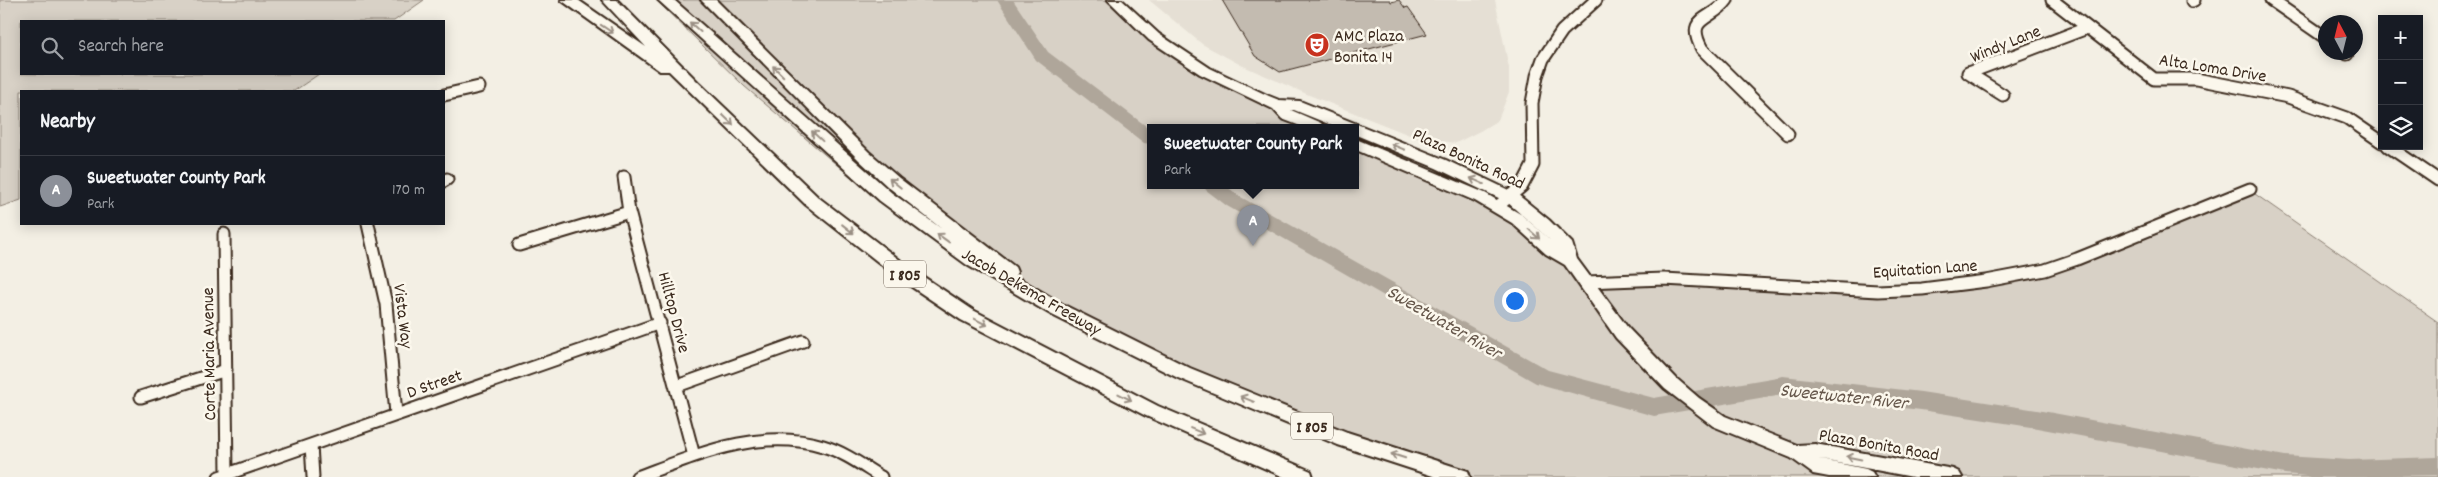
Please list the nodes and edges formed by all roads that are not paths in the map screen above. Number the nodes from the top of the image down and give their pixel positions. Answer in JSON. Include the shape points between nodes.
{"nodes":[{"id":1,"x":568,"y":0,"type":"edge"},
{"id":2,"x":609,"y":0,"type":"edge"},
{"id":3,"x":665,"y":0,"type":"edge"},
{"id":4,"x":704,"y":0,"type":"edge"},
{"id":5,"x":708,"y":0,"type":"edge"},
{"id":6,"x":1114,"y":0,"type":"edge"},
{"id":7,"x":1596,"y":0,"type":"edge"},
{"id":8,"x":1727,"y":0,"type":"edge"},
{"id":9,"x":2052,"y":0,"type":"edge"},
{"id":10,"x":2271,"y":0,"type":"edge"},
{"id":11,"x":721,"y":14,"type":"junction"},
{"id":12,"x":2087,"y":28,"type":"junction"},
{"id":13,"x":2318,"y":32,"type":"edge"},
{"id":14,"x":693,"y":86,"type":"junction"},
{"id":15,"x":479,"y":87,"type":"dead end"},
{"id":16,"x":445,"y":95,"type":"edge"},
{"id":17,"x":2003,"y":95,"type":"dead end"},
{"id":18,"x":1278,"y":105,"type":"junction"},
{"id":19,"x":1309,"y":124,"type":"edge"},
{"id":20,"x":1341,"y":124,"type":"edge"},
{"id":21,"x":1359,"y":131,"type":"edge"},
{"id":22,"x":1788,"y":134,"type":"dead end"},
{"id":23,"x":2378,"y":139,"type":"edge"},
{"id":24,"x":1359,"y":145,"type":"edge"},
{"id":25,"x":2394,"y":150,"type":"edge"},
{"id":26,"x":624,"y":176,"type":"dead end"},
{"id":27,"x":2438,"y":180,"type":"edge"},
{"id":28,"x":2250,"y":189,"type":"dead end"},
{"id":29,"x":1512,"y":198,"type":"junction"},
{"id":30,"x":1497,"y":208,"type":"junction"},
{"id":31,"x":629,"y":212,"type":"junction"},
{"id":32,"x":368,"y":225,"type":"edge"},
{"id":33,"x":224,"y":234,"type":"dead end"},
{"id":34,"x":519,"y":246,"type":"dead end"},
{"id":35,"x":1570,"y":261,"type":"junction"},
{"id":36,"x":1586,"y":282,"type":"junction"},
{"id":37,"x":1058,"y":310,"type":"junction"},
{"id":38,"x":660,"y":322,"type":"junction"},
{"id":39,"x":802,"y":341,"type":"dead end"},
{"id":40,"x":226,"y":370,"type":"junction"},
{"id":41,"x":677,"y":386,"type":"junction"},
{"id":42,"x":140,"y":397,"type":"dead end"},
{"id":43,"x":396,"y":414,"type":"junction"},
{"id":44,"x":311,"y":445,"type":"junction"},
{"id":45,"x":1797,"y":452,"type":"junction"},
{"id":46,"x":694,"y":456,"type":"junction"},
{"id":47,"x":223,"y":476,"type":"edge"},
{"id":48,"x":313,"y":477,"type":"edge"},
{"id":49,"x":637,"y":477,"type":"edge"},
{"id":50,"x":881,"y":477,"type":"edge"},
{"id":51,"x":1304,"y":477,"type":"edge"},
{"id":52,"x":1462,"y":477,"type":"edge"},
{"id":53,"x":1866,"y":477,"type":"edge"},
{"id":54,"x":1954,"y":477,"type":"edge"}],
"edges":[{"from":1,"to":14,"type":"highway","one_way":true},
{"from":2,"to":14,"type":"highway","number":"I 805"},
{"from":37,"to":3,"type":"highway","name":"Jacob Dekema Freeway","number":"I 805","one_way":true,"via":[[973,260],[886,197]]},
{"from":4,"to":11,"type":"highway"},
{"from":5,"to":11,"type":"highway"},
{"from":6,"to":18,"type":"main road","via":[[1174,52],[1205,71]]},
{"from":7,"to":29,"type":"street","via":[[1571,20],[1549,48],[1539,70],[1531,124],[1534,157],[1531,168]]},
{"from":8,"to":22,"type":"street","via":[[1725,5],[1700,21],[1697,41]]},
{"from":9,"to":12,"type":"street","name":"Alta Loma Drive"},
{"from":10,"to":13,"type":"street"},
{"from":37,"to":11,"type":"highway","one_way":true,"via":[[893,182]]},
{"from":12,"to":17,"type":"street","name":"Windy Lane","via":[[1968,73]]},
{"from":12,"to":23,"type":"street","name":"Alta Loma Drive","via":[[2154,79],[2196,79],[2288,96],[2347,118]]},
{"from":14,"to":51,"type":"highway","number":"I 805","one_way":true,"via":[[812,201],[903,272],[967,315],[1152,412]]},
{"from":15,"to":16,"type":"street"},
{"from":18,"to":19,"type":"main road","via":[[1287,115]]},
{"from":18,"to":20,"type":"main road","via":[[1295,106]]},
{"from":29,"to":21,"type":"main road","name":"Plaza Bonita Road","one_way":true,"via":[[1441,164]]},
{"from":24,"to":30,"type":"main road","name":"Plaza Bonita Road","via":[[1457,186]]},
{"from":25,"to":27,"type":"street"},
{"from":26,"to":31,"type":"street","name":"Hilltop Drive"},
{"from":28,"to":36,"type":"street","name":"Equitation Lane","via":[[2077,259],[2045,270],[1986,281],[1878,291],[1664,279]]},
{"from":29,"to":30,"type":"street"},
{"from":29,"to":35,"type":"main road","name":"Plaza Bonita Road","via":[[1567,247]]},
{"from":30,"to":35,"type":"main road","name":"Plaza Bonita Road","one_way":true,"via":[[1517,219],[1551,250]]},
{"from":31,"to":34,"type":"street"},
{"from":31,"to":38,"type":"street","name":"Hilltop Drive"},
{"from":32,"to":43,"type":"street","name":"Vista Way","via":[[386,304]]},
{"from":33,"to":40,"type":"street","name":"Corte Maria Avenue"},
{"from":35,"to":36,"type":"main road","name":"Plaza Bonita Road"},
{"from":36,"to":45,"type":"main road","name":"Plaza Bonita Road","via":[[1622,333],[1693,403],[1738,430]]},
{"from":52,"to":37,"type":"highway","name":"Jacob Dekema Freeway","number":"I 805","one_way":true,"via":[[1344,439],[1184,373]]},
{"from":38,"to":41,"type":"street","name":"Hilltop Drive"},
{"from":38,"to":43,"type":"street","name":"D Street"},
{"from":39,"to":41,"type":"street"},
{"from":40,"to":42,"type":"street"},
{"from":40,"to":47,"type":"street","name":"Corte Maria Avenue"},
{"from":41,"to":46,"type":"street","name":"Hilltop Drive"},
{"from":43,"to":44,"type":"street","name":"D Street"},
{"from":44,"to":47,"type":"street","name":"D Street"},
{"from":44,"to":48,"type":"street"},
{"from":45,"to":53,"type":"main road","name":"Plaza Bonita Road","via":[[1812,466]]},
{"from":54,"to":45,"type":"main road","name":"Plaza Bonita Road","one_way":true,"via":[[1815,451]]},
{"from":46,"to":49,"type":"street"},
{"from":46,"to":50,"type":"street","via":[[740,442],[767,438],[796,440],[837,451]]}]}
